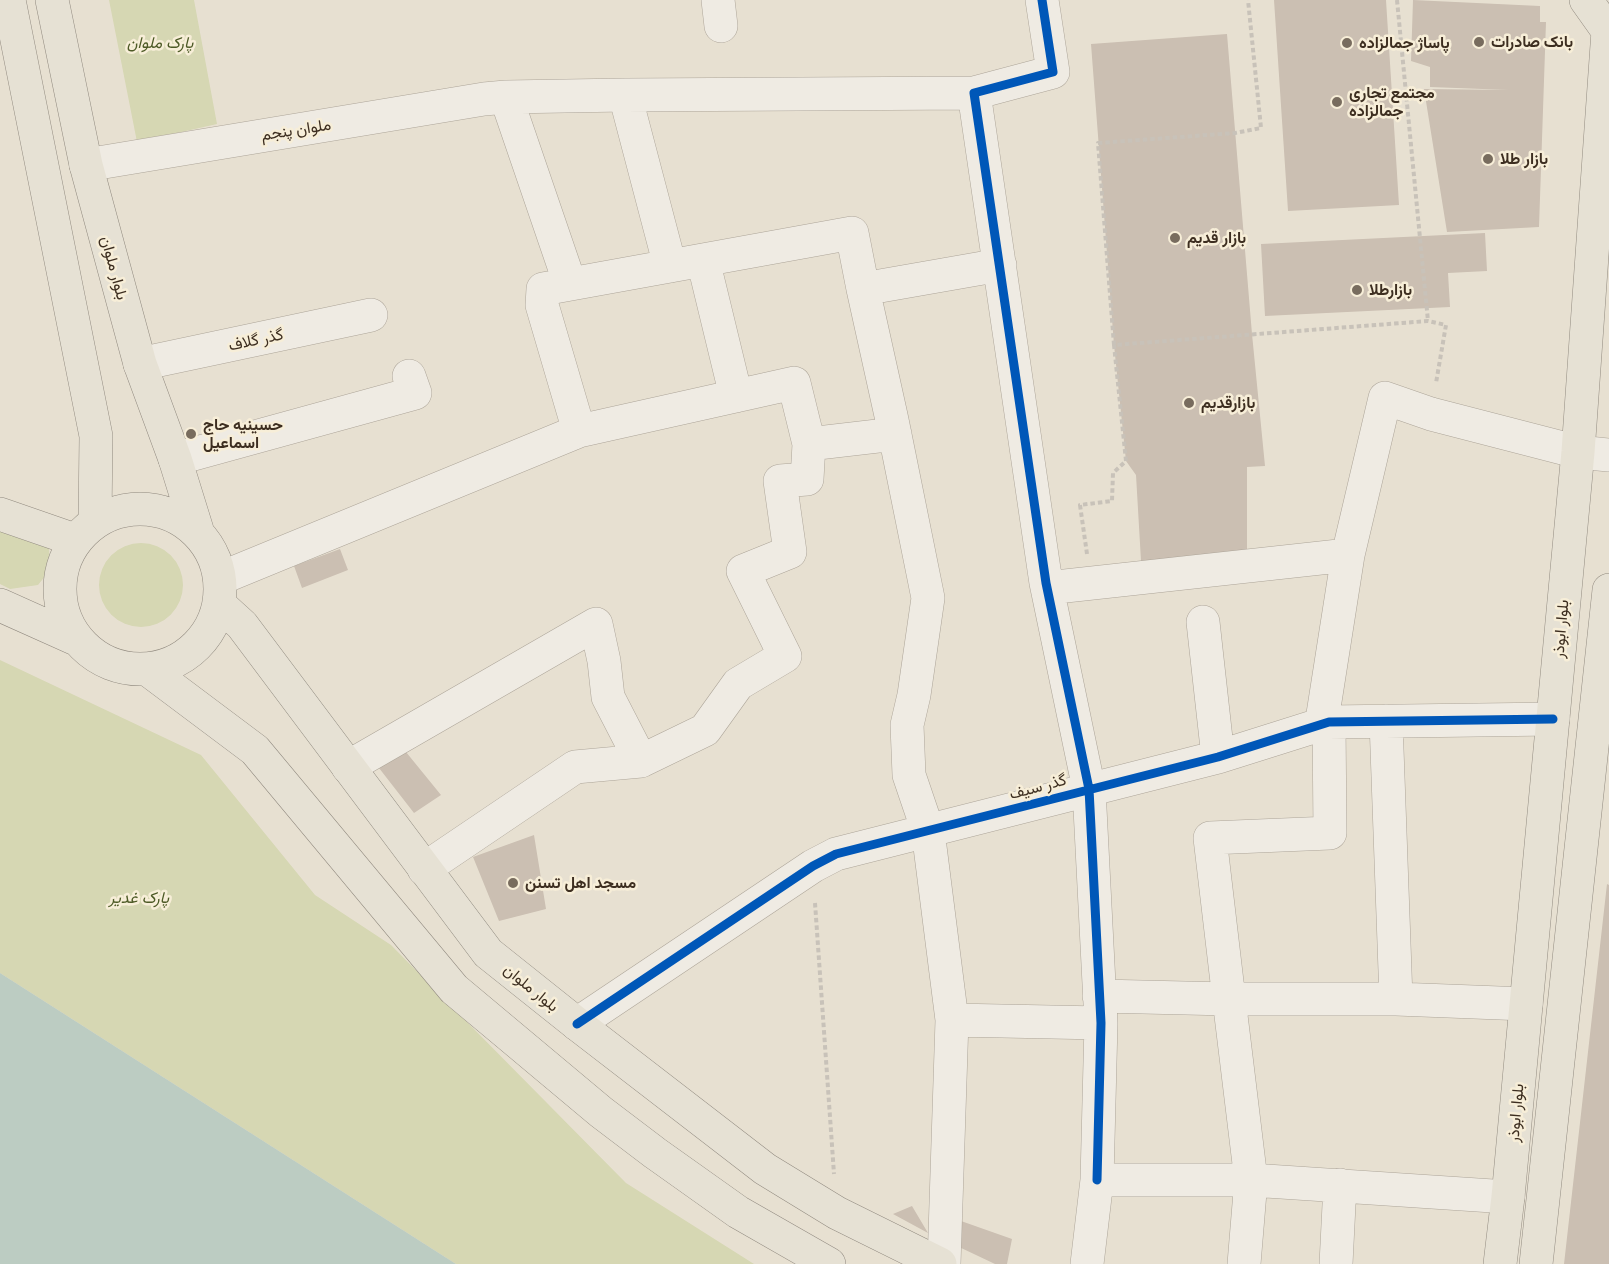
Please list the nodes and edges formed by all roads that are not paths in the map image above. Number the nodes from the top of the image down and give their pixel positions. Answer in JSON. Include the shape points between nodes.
{"nodes":[{"id":1,"x":9,"y":0,"type":"edge"},
{"id":2,"x":52,"y":0,"type":"edge"},
{"id":3,"x":1042,"y":0,"type":"edge"},
{"id":4,"x":1586,"y":0,"type":"edge"},
{"id":5,"x":1608,"y":29,"type":"edge"},
{"id":6,"x":974,"y":93,"type":"junction"},
{"id":7,"x":625,"y":95,"type":"junction"},
{"id":8,"x":506,"y":97,"type":"junction"},
{"id":9,"x":86,"y":165,"type":"junction"},
{"id":10,"x":703,"y":260,"type":"junction"},
{"id":11,"x":1000,"y":265,"type":"junction"},
{"id":12,"x":670,"y":266,"type":"junction"},
{"id":13,"x":570,"y":284,"type":"junction"},
{"id":14,"x":863,"y":289,"type":"junction"},
{"id":15,"x":371,"y":315,"type":"dead end"},
{"id":16,"x":140,"y":364,"type":"junction"},
{"id":17,"x":409,"y":376,"type":"dead end"},
{"id":18,"x":736,"y":396,"type":"junction"},
{"id":19,"x":579,"y":431,"type":"junction"},
{"id":20,"x":895,"y":434,"type":"junction"},
{"id":21,"x":809,"y":444,"type":"junction"},
{"id":22,"x":1593,"y":453,"type":"edge"},
{"id":23,"x":175,"y":459,"type":"junction"},
{"id":24,"x":0,"y":514,"type":"edge"},
{"id":25,"x":196,"y":530,"type":"junction"},
{"id":26,"x":85,"y":531,"type":"junction"},
{"id":27,"x":1348,"y":555,"type":"junction"},
{"id":28,"x":1047,"y":588,"type":"junction"},
{"id":29,"x":1609,"y":590,"type":"edge"},
{"id":30,"x":221,"y":592,"type":"junction"},
{"id":31,"x":0,"y":605,"type":"edge"},
{"id":32,"x":1203,"y":622,"type":"dead end"},
{"id":33,"x":78,"y":640,"type":"junction"},
{"id":34,"x":147,"y":669,"type":"junction"},
{"id":35,"x":1553,"y":719,"type":"junction"},
{"id":36,"x":1386,"y":721,"type":"junction"},
{"id":37,"x":1329,"y":722,"type":"junction"},
{"id":38,"x":1218,"y":757,"type":"junction"},
{"id":39,"x":641,"y":761,"type":"junction"},
{"id":40,"x":348,"y":767,"type":"junction"},
{"id":41,"x":1089,"y":789,"type":"junction"},
{"id":42,"x":928,"y":831,"type":"junction"},
{"id":43,"x":424,"y":869,"type":"junction"},
{"id":44,"x":1229,"y":999,"type":"junction"},
{"id":45,"x":1396,"y":999,"type":"junction"},
{"id":46,"x":1526,"y":1004,"type":"junction"},
{"id":47,"x":1100,"y":1009,"type":"junction"},
{"id":48,"x":952,"y":1020,"type":"junction"},
{"id":49,"x":577,"y":1024,"type":"junction"},
{"id":50,"x":1096,"y":1180,"type":"junction"},
{"id":51,"x":1251,"y":1180,"type":"junction"},
{"id":52,"x":1341,"y":1185,"type":"junction"},
{"id":53,"x":1508,"y":1197,"type":"junction"},
{"id":54,"x":829,"y":1264,"type":"edge"},
{"id":55,"x":942,"y":1264,"type":"edge"},
{"id":56,"x":1087,"y":1264,"type":"edge"},
{"id":57,"x":1244,"y":1264,"type":"edge"},
{"id":58,"x":1336,"y":1264,"type":"edge"},
{"id":59,"x":1500,"y":1264,"type":"edge"},
{"id":60,"x":1536,"y":1264,"type":"edge"}],
"edges":[{"from":1,"to":26,"type":"main road","via":[[96,435]]},
{"from":2,"to":9,"type":"main road","name":"بلوار ملوان"},
{"from":3,"to":6,"type":"street","name":"ملوان پنجم","via":[[1053,72]]},
{"from":4,"to":5,"type":"main road","name":"بلوار ابوذر"},
{"from":5,"to":22,"type":"main road","name":"بلوار ابوذر"},
{"from":6,"to":7,"type":"street","name":"ملوان پنجم"},
{"from":6,"to":11,"type":"street"},
{"from":7,"to":8,"type":"street","name":"ملوان پنجم"},
{"from":7,"to":12,"type":"street"},
{"from":8,"to":9,"type":"street","name":"ملوان پنجم"},
{"from":8,"to":13,"type":"street"},
{"from":9,"to":16,"type":"main road","name":"بلوار ملوان"},
{"from":10,"to":12,"type":"street"},
{"from":10,"to":14,"type":"street","via":[[852,233]]},
{"from":10,"to":18,"type":"street"},
{"from":11,"to":14,"type":"street"},
{"from":11,"to":28,"type":"street"},
{"from":12,"to":13,"type":"street"},
{"from":13,"to":19,"type":"street","via":[[543,289],[542,304]]},
{"from":14,"to":20,"type":"street"},
{"from":15,"to":16,"type":"street","name":"گذر گلاف"},
{"from":16,"to":23,"type":"main road","name":"بلوار ملوان"},
{"from":17,"to":23,"type":"street","via":[[415,393]]},
{"from":18,"to":19,"type":"street"},
{"from":18,"to":21,"type":"street","via":[[794,383]]},
{"from":19,"to":30,"type":"street"},
{"from":20,"to":21,"type":"street"},
{"from":20,"to":42,"type":"street","via":[[928,598],[907,725],[909,775]]},
{"from":21,"to":39,"type":"street","via":[[807,479],[780,481],[790,552],[743,571],[785,656],[738,684],[705,730]]},
{"from":22,"to":27,"type":"street","via":[[1431,414],[1385,398]]},
{"from":22,"to":35,"type":"main road","name":"بلوار ابوذر"},
{"from":23,"to":25,"type":"main road","name":"بلوار ملوان"},
{"from":24,"to":26,"type":"main road"},
{"from":25,"to":26,"type":"main road","via":[[165,512],[129,508]]},
{"from":25,"to":30,"type":"main road","via":[[213,552]]},
{"from":26,"to":33,"type":"main road","via":[[63,564],[59,590],[64,616]]},
{"from":27,"to":28,"type":"street"},
{"from":27,"to":37,"type":"street","via":[[1323,714]]},
{"from":28,"to":41,"type":"street"},
{"from":29,"to":60,"type":"main road"},
{"from":30,"to":34,"type":"main road","via":[[211,630],[194,650],[172,663]]},
{"from":30,"to":40,"type":"main road","name":"بلوار ملوان"},
{"from":31,"to":33,"type":"main road"},
{"from":32,"to":38,"type":"street"},
{"from":33,"to":34,"type":"main road","via":[[97,657],[121,668]]},
{"from":34,"to":54,"type":"main road","via":[[255,750],[454,989],[655,1153],[738,1212]]},
{"from":35,"to":36,"type":"street","name":"گذر سیف"},
{"from":35,"to":46,"type":"main road","name":"بلوار ابوذر"},
{"from":36,"to":37,"type":"street","name":"گذر سیف"},
{"from":36,"to":45,"type":"street"},
{"from":37,"to":38,"type":"street","name":"گذر سیف"},
{"from":37,"to":44,"type":"street","via":[[1330,833],[1210,838]]},
{"from":38,"to":41,"type":"street","name":"گذر سیف"},
{"from":39,"to":40,"type":"street","via":[[608,697],[596,624]]},
{"from":39,"to":43,"type":"street","via":[[575,767]]},
{"from":40,"to":43,"type":"main road","name":"بلوار ملوان"},
{"from":41,"to":42,"type":"street","name":"گذر سیف"},
{"from":41,"to":47,"type":"street"},
{"from":42,"to":48,"type":"street"},
{"from":42,"to":49,"type":"street","name":"گذر سیف","via":[[836,854],[813,866]]},
{"from":43,"to":49,"type":"main road","name":"بلوار ملوان","via":[[488,953]]},
{"from":44,"to":45,"type":"street"},
{"from":44,"to":47,"type":"street"},
{"from":44,"to":51,"type":"street"},
{"from":45,"to":46,"type":"street"},
{"from":46,"to":53,"type":"main road","name":"بلوار ابوذر"},
{"from":47,"to":48,"type":"street"},
{"from":47,"to":50,"type":"street"},
{"from":48,"to":55,"type":"street"},
{"from":49,"to":55,"type":"main road","name":"بلوار ملوان","via":[[765,1168],[837,1213]]},
{"from":50,"to":51,"type":"street"},
{"from":50,"to":56,"type":"street"},
{"from":51,"to":52,"type":"street"},
{"from":51,"to":57,"type":"street"},
{"from":52,"to":53,"type":"street"},
{"from":52,"to":58,"type":"street"},
{"from":53,"to":59,"type":"main road","name":"بلوار ابوذر"}]}
